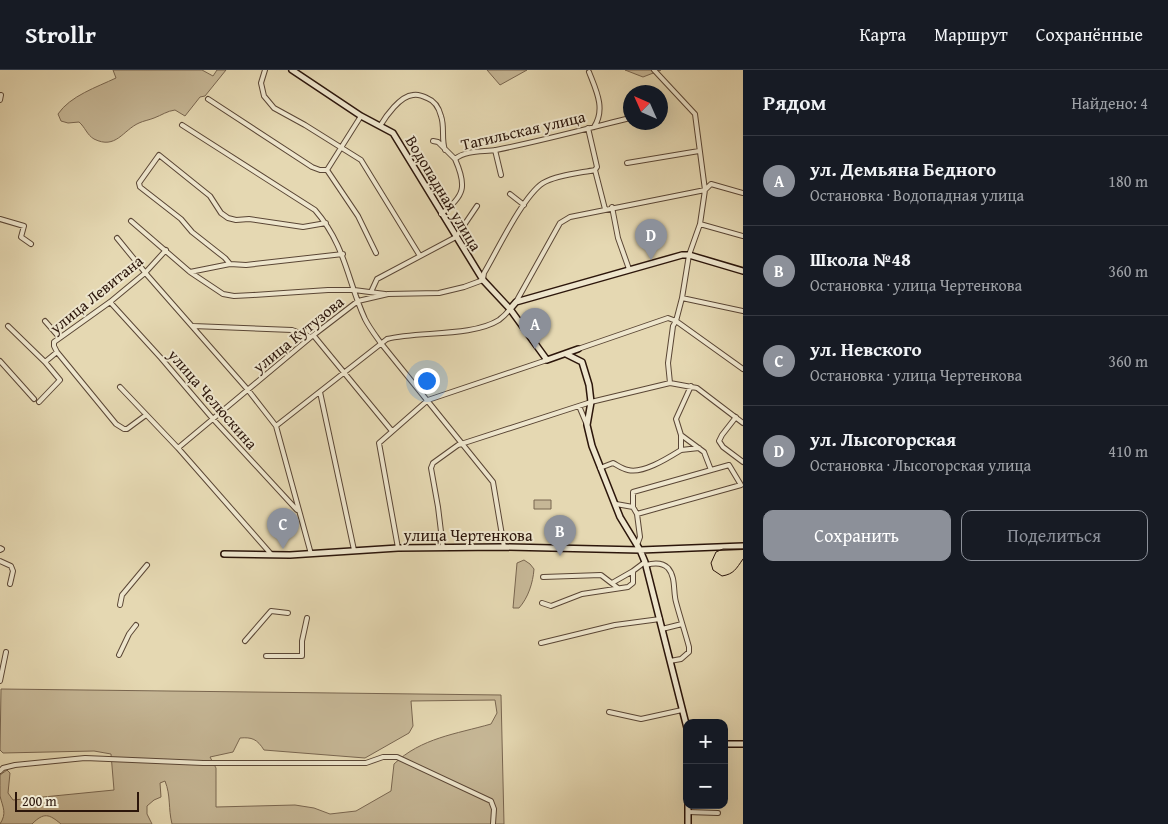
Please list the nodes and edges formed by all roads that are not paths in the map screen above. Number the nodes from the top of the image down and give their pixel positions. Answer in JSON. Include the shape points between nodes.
{"nodes":[{"id":1,"x":264,"y":70,"type":"edge"},
{"id":2,"x":292,"y":70,"type":"edge"},
{"id":3,"x":654,"y":70,"type":"edge"},
{"id":4,"x":589,"y":72,"type":"dead end"},
{"id":5,"x":1,"y":95,"type":"edge"},
{"id":6,"x":208,"y":99,"type":"dead end"},
{"id":7,"x":0,"y":100,"type":"edge"},
{"id":8,"x":361,"y":116,"type":"junction"},
{"id":9,"x":623,"y":120,"type":"edge"},
{"id":10,"x":182,"y":124,"type":"dead end"},
{"id":11,"x":380,"y":126,"type":"junction"},
{"id":12,"x":594,"y":127,"type":"junction"},
{"id":13,"x":588,"y":128,"type":"junction"},
{"id":14,"x":434,"y":140,"type":"dead end"},
{"id":15,"x":342,"y":148,"type":"junction"},
{"id":16,"x":446,"y":150,"type":"junction"},
{"id":17,"x":495,"y":150,"type":"junction"},
{"id":18,"x":699,"y":150,"type":"junction"},
{"id":19,"x":455,"y":159,"type":"junction"},
{"id":20,"x":627,"y":163,"type":"dead end"},
{"id":21,"x":327,"y":170,"type":"junction"},
{"id":22,"x":595,"y":170,"type":"junction"},
{"id":23,"x":501,"y":176,"type":"dead end"},
{"id":24,"x":705,"y":190,"type":"junction"},
{"id":25,"x":743,"y":193,"type":"edge"},
{"id":26,"x":510,"y":194,"type":"dead end"},
{"id":27,"x":478,"y":206,"type":"dead end"},
{"id":28,"x":524,"y":206,"type":"junction"},
{"id":29,"x":612,"y":207,"type":"junction"},
{"id":30,"x":605,"y":209,"type":"junction"},
{"id":31,"x":441,"y":214,"type":"junction"},
{"id":32,"x":0,"y":218,"type":"edge"},
{"id":33,"x":131,"y":221,"type":"dead end"},
{"id":34,"x":326,"y":223,"type":"junction"},
{"id":35,"x":700,"y":224,"type":"junction"},
{"id":36,"x":743,"y":236,"type":"edge"},
{"id":37,"x":456,"y":237,"type":"junction"},
{"id":38,"x":117,"y":238,"type":"dead end"},
{"id":39,"x":31,"y":244,"type":"dead end"},
{"id":40,"x":166,"y":250,"type":"junction"},
{"id":41,"x":376,"y":253,"type":"dead end"},
{"id":42,"x":342,"y":254,"type":"junction"},
{"id":43,"x":689,"y":255,"type":"junction"},
{"id":44,"x":420,"y":256,"type":"junction"},
{"id":45,"x":230,"y":264,"type":"junction"},
{"id":46,"x":629,"y":270,"type":"junction"},
{"id":47,"x":743,"y":271,"type":"edge"},
{"id":48,"x":190,"y":272,"type":"junction"},
{"id":49,"x":145,"y":273,"type":"junction"},
{"id":50,"x":483,"y":280,"type":"junction"},
{"id":51,"x":354,"y":290,"type":"junction"},
{"id":52,"x":371,"y":292,"type":"junction"},
{"id":53,"x":388,"y":294,"type":"junction"},
{"id":54,"x":682,"y":298,"type":"junction"},
{"id":55,"x":358,"y":301,"type":"junction"},
{"id":56,"x":110,"y":302,"type":"junction"},
{"id":57,"x":516,"y":302,"type":"junction"},
{"id":58,"x":510,"y":309,"type":"junction"},
{"id":59,"x":743,"y":311,"type":"edge"},
{"id":60,"x":45,"y":321,"type":"dead end"},
{"id":61,"x":676,"y":321,"type":"junction"},
{"id":62,"x":8,"y":326,"type":"dead end"},
{"id":63,"x":193,"y":326,"type":"junction"},
{"id":64,"x":59,"y":337,"type":"junction"},
{"id":65,"x":313,"y":337,"type":"junction"},
{"id":66,"x":380,"y":342,"type":"junction"},
{"id":67,"x":578,"y":350,"type":"joint"},
{"id":68,"x":57,"y":352,"type":"junction"},
{"id":69,"x":566,"y":354,"type":"junction"},
{"id":70,"x":547,"y":360,"type":"junction"},
{"id":71,"x":0,"y":361,"type":"edge"},
{"id":72,"x":45,"y":362,"type":"junction"},
{"id":73,"x":743,"y":369,"type":"edge"},
{"id":74,"x":344,"y":371,"type":"junction"},
{"id":75,"x":670,"y":383,"type":"junction"},
{"id":76,"x":691,"y":386,"type":"junction"},
{"id":77,"x":120,"y":387,"type":"dead end"},
{"id":78,"x":248,"y":390,"type":"junction"},
{"id":79,"x":320,"y":392,"type":"junction"},
{"id":80,"x":34,"y":399,"type":"dead end"},
{"id":81,"x":428,"y":400,"type":"junction"},
{"id":82,"x":39,"y":402,"type":"dead end"},
{"id":83,"x":591,"y":402,"type":"junction"},
{"id":84,"x":579,"y":406,"type":"junction"},
{"id":85,"x":146,"y":414,"type":"junction"},
{"id":86,"x":736,"y":417,"type":"junction"},
{"id":87,"x":213,"y":419,"type":"junction"},
{"id":88,"x":743,"y":422,"type":"edge"},
{"id":89,"x":587,"y":425,"type":"junction"},
{"id":90,"x":276,"y":426,"type":"junction"},
{"id":91,"x":392,"y":430,"type":"junction"},
{"id":92,"x":681,"y":435,"type":"junction"},
{"id":93,"x":464,"y":444,"type":"junction"},
{"id":94,"x":178,"y":448,"type":"junction"},
{"id":95,"x":699,"y":448,"type":"junction"},
{"id":96,"x":681,"y":450,"type":"junction"},
{"id":97,"x":743,"y":462,"type":"edge"},
{"id":98,"x":600,"y":468,"type":"junction"},
{"id":99,"x":711,"y":470,"type":"junction"},
{"id":100,"x":743,"y":476,"type":"edge"},
{"id":101,"x":741,"y":484,"type":"edge"},
{"id":102,"x":616,"y":504,"type":"junction"},
{"id":103,"x":633,"y":507,"type":"junction"},
{"id":104,"x":299,"y":512,"type":"junction"},
{"id":105,"x":637,"y":514,"type":"junction"},
{"id":106,"x":743,"y":546,"type":"edge"},
{"id":107,"x":504,"y":547,"type":"junction"},
{"id":108,"x":638,"y":547,"type":"junction"},
{"id":109,"x":398,"y":548,"type":"junction"},
{"id":110,"x":442,"y":548,"type":"junction"},
{"id":111,"x":354,"y":550,"type":"junction"},
{"id":112,"x":224,"y":554,"type":"dead end"},
{"id":113,"x":272,"y":554,"type":"junction"},
{"id":114,"x":311,"y":554,"type":"junction"},
{"id":115,"x":0,"y":560,"type":"edge"},
{"id":116,"x":645,"y":564,"type":"junction"},
{"id":117,"x":147,"y":566,"type":"dead end"},
{"id":118,"x":633,"y":571,"type":"junction"},
{"id":119,"x":543,"y":577,"type":"dead end"},
{"id":120,"x":612,"y":583,"type":"junction"},
{"id":121,"x":10,"y":584,"type":"dead end"},
{"id":122,"x":618,"y":588,"type":"junction"},
{"id":123,"x":542,"y":604,"type":"dead end"},
{"id":124,"x":120,"y":605,"type":"dead end"},
{"id":125,"x":288,"y":613,"type":"dead end"},
{"id":126,"x":306,"y":618,"type":"dead end"},
{"id":127,"x":660,"y":619,"type":"junction"},
{"id":128,"x":682,"y":624,"type":"junction"},
{"id":129,"x":136,"y":625,"type":"dead end"},
{"id":130,"x":662,"y":629,"type":"junction"},
{"id":131,"x":245,"y":641,"type":"dead end"},
{"id":132,"x":541,"y":643,"type":"dead end"},
{"id":133,"x":6,"y":652,"type":"dead end"},
{"id":134,"x":119,"y":655,"type":"dead end"},
{"id":135,"x":266,"y":656,"type":"dead end"},
{"id":136,"x":670,"y":661,"type":"junction"},
{"id":137,"x":0,"y":681,"type":"edge"},
{"id":138,"x":682,"y":710,"type":"junction"},
{"id":139,"x":609,"y":712,"type":"dead end"},
{"id":140,"x":684,"y":719,"type":"edge"},
{"id":141,"x":728,"y":744,"type":"edge"},
{"id":142,"x":743,"y":744,"type":"edge"},
{"id":143,"x":0,"y":771,"type":"edge"},
{"id":144,"x":688,"y":812,"type":"joint"},
{"id":145,"x":718,"y":813,"type":"dead end"},
{"id":146,"x":493,"y":824,"type":"edge"},
{"id":147,"x":688,"y":824,"type":"edge"}],
"edges":[{"from":1,"to":15,"type":"street","via":[[261,83],[264,96],[274,108]]},
{"from":2,"to":8,"type":"street","name":"Водопадная улица"},
{"from":3,"to":18,"type":"street","via":[[696,114]]},
{"from":4,"to":12,"type":"street","via":[[599,98],[600,118]]},
{"from":5,"to":7,"type":"street"},
{"from":6,"to":21,"type":"street","via":[[312,167]]},
{"from":8,"to":11,"type":"street","name":"Водопадная улица"},
{"from":8,"to":15,"type":"street"},
{"from":9,"to":12,"type":"street","name":"Тагильская улица"},
{"from":10,"to":34,"type":"street","via":[[315,210]]},
{"from":11,"to":16,"type":"street","via":[[407,96],[414,94],[426,98],[434,102],[441,114],[442,141]]},
{"from":11,"to":31,"type":"street","name":"Водопадная улица","via":[[393,134]]},
{"from":12,"to":13,"type":"street","name":"Тагильская улица"},
{"from":13,"to":17,"type":"street","name":"Тагильская улица"},
{"from":13,"to":22,"type":"street"},
{"from":14,"to":16,"type":"street"},
{"from":15,"to":21,"type":"street"},
{"from":15,"to":44,"type":"street","via":[[361,160]]},
{"from":16,"to":19,"type":"street"},
{"from":17,"to":19,"type":"street","name":"Тагильская улица","via":[[468,153]]},
{"from":17,"to":23,"type":"street"},
{"from":18,"to":20,"type":"street"},
{"from":18,"to":24,"type":"street"},
{"from":19,"to":31,"type":"street","name":"Тагильская улица","via":[[462,186],[457,201]]},
{"from":21,"to":41,"type":"street","via":[[358,216]]},
{"from":22,"to":28,"type":"street","via":[[549,180]]},
{"from":22,"to":30,"type":"street"},
{"from":24,"to":25,"type":"street","via":[[711,184]]},
{"from":24,"to":29,"type":"street"},
{"from":24,"to":35,"type":"street"},
{"from":26,"to":28,"type":"street"},
{"from":27,"to":37,"type":"street"},
{"from":28,"to":50,"type":"street"},
{"from":29,"to":30,"type":"street"},
{"from":29,"to":46,"type":"street"},
{"from":30,"to":57,"type":"street","via":[[570,217],[560,223]]},
{"from":31,"to":37,"type":"street","name":"Водопадная улица"},
{"from":32,"to":39,"type":"street","via":[[24,226],[20,238]]},
{"from":33,"to":40,"type":"street"},
{"from":34,"to":42,"type":"street"},
{"from":34,"to":45,"type":"street","via":[[302,227],[228,218],[210,196],[159,155],[139,183],[140,187]]},
{"from":35,"to":36,"type":"street"},
{"from":35,"to":43,"type":"street"},
{"from":37,"to":44,"type":"street"},
{"from":37,"to":50,"type":"street","name":"Водопадная улица"},
{"from":38,"to":49,"type":"street"},
{"from":40,"to":48,"type":"street"},
{"from":40,"to":49,"type":"street","name":"улица Левитана"},
{"from":42,"to":45,"type":"street"},
{"from":42,"to":51,"type":"street"},
{"from":43,"to":46,"type":"street"},
{"from":43,"to":47,"type":"street"},
{"from":43,"to":54,"type":"street"},
{"from":44,"to":52,"type":"street","via":[[377,279]]},
{"from":45,"to":48,"type":"street"},
{"from":46,"to":57,"type":"street"},
{"from":48,"to":51,"type":"street","via":[[216,291],[234,296]]},
{"from":49,"to":56,"type":"street","name":"улица Левитана"},
{"from":49,"to":63,"type":"street"},
{"from":50,"to":53,"type":"street","name":"улица Кутузова","via":[[439,293]]},
{"from":50,"to":58,"type":"street","name":"Водопадная улица"},
{"from":51,"to":52,"type":"street"},
{"from":51,"to":55,"type":"street"},
{"from":52,"to":53,"type":"street"},
{"from":53,"to":55,"type":"street","name":"улица Кутузова"},
{"from":54,"to":59,"type":"street"},
{"from":54,"to":61,"type":"street"},
{"from":55,"to":65,"type":"street","name":"улица Кутузова"},
{"from":55,"to":66,"type":"street"},
{"from":56,"to":64,"type":"street","name":"улица Левитана"},
{"from":56,"to":87,"type":"street","name":"улица Челюскина"},
{"from":57,"to":58,"type":"street"},
{"from":58,"to":66,"type":"street","via":[[500,320],[488,325],[452,332],[397,336]]},
{"from":58,"to":70,"type":"street","name":"Водопадная улица"},
{"from":60,"to":64,"type":"street"},
{"from":61,"to":67,"type":"street","via":[[668,318]]},
{"from":61,"to":73,"type":"street"},
{"from":61,"to":75,"type":"street","via":[[668,363]]},
{"from":62,"to":72,"type":"street"},
{"from":63,"to":65,"type":"street","via":[[292,330]]},
{"from":63,"to":78,"type":"street"},
{"from":64,"to":68,"type":"street","name":"улица Левитана","via":[[54,342]]},
{"from":65,"to":74,"type":"street"},
{"from":65,"to":78,"type":"street","name":"улица Кутузова"},
{"from":66,"to":74,"type":"street"},
{"from":66,"to":81,"type":"street"},
{"from":67,"to":69,"type":"street"},
{"from":68,"to":72,"type":"street"},
{"from":68,"to":85,"type":"street","name":"улица Левитана","via":[[116,424],[127,429]]},
{"from":69,"to":70,"type":"street"},
{"from":69,"to":83,"type":"street","via":[[582,362]]},
{"from":70,"to":81,"type":"street"},
{"from":71,"to":80,"type":"street"},
{"from":72,"to":82,"type":"street","via":[[60,380]]},
{"from":74,"to":79,"type":"street"},
{"from":74,"to":91,"type":"street"},
{"from":75,"to":76,"type":"street"},
{"from":75,"to":83,"type":"street"},
{"from":76,"to":86,"type":"street"},
{"from":76,"to":92,"type":"street","via":[[676,419]]},
{"from":77,"to":85,"type":"street"},
{"from":78,"to":87,"type":"street","name":"улица Кутузова"},
{"from":78,"to":90,"type":"street"},
{"from":79,"to":90,"type":"street"},
{"from":79,"to":111,"type":"street"},
{"from":81,"to":91,"type":"street"},
{"from":81,"to":93,"type":"street"},
{"from":83,"to":84,"type":"street"},
{"from":83,"to":89,"type":"street"},
{"from":84,"to":89,"type":"street"},
{"from":84,"to":93,"type":"street"},
{"from":85,"to":94,"type":"street"},
{"from":86,"to":88,"type":"street"},
{"from":86,"to":97,"type":"street","via":[[719,441]]},
{"from":87,"to":94,"type":"street","name":"улица Кутузова"},
{"from":87,"to":104,"type":"street","name":"улица Челюскина"},
{"from":89,"to":98,"type":"street"},
{"from":90,"to":104,"type":"street"},
{"from":91,"to":109,"type":"street","via":[[379,443]]},
{"from":92,"to":95,"type":"street"},
{"from":92,"to":96,"type":"street"},
{"from":93,"to":107,"type":"street","via":[[493,482]]},
{"from":93,"to":110,"type":"street","via":[[433,463],[431,468]]},
{"from":94,"to":113,"type":"street"},
{"from":95,"to":96,"type":"street"},
{"from":95,"to":99,"type":"street"},
{"from":96,"to":98,"type":"street","via":[[663,461],[637,470],[626,470],[613,463]]},
{"from":98,"to":102,"type":"street"},
{"from":99,"to":101,"type":"street","via":[[729,466]]},
{"from":99,"to":103,"type":"street","via":[[633,492]]},
{"from":100,"to":101,"type":"street"},
{"from":101,"to":105,"type":"street"},
{"from":102,"to":103,"type":"street"},
{"from":102,"to":108,"type":"street"},
{"from":103,"to":105,"type":"street"},
{"from":104,"to":114,"type":"street"},
{"from":105,"to":108,"type":"street"},
{"from":106,"to":108,"type":"street","name":"улица Чертенкова"},
{"from":107,"to":108,"type":"street","name":"улица Чертенкова"},
{"from":107,"to":110,"type":"street","name":"улица Чертенкова"},
{"from":108,"to":116,"type":"street"},
{"from":109,"to":110,"type":"street","name":"улица Чертенкова"},
{"from":109,"to":111,"type":"street","name":"улица Чертенкова"},
{"from":111,"to":114,"type":"street","name":"улица Чертенкова"},
{"from":112,"to":113,"type":"street","name":"улица Чертенкова"},
{"from":113,"to":114,"type":"street","name":"улица Чертенкова"},
{"from":115,"to":121,"type":"street","via":[[13,570]]},
{"from":116,"to":118,"type":"street"},
{"from":116,"to":127,"type":"street"},
{"from":116,"to":128,"type":"street","via":[[657,563],[669,569]]},
{"from":117,"to":124,"type":"street","via":[[122,595]]},
{"from":118,"to":120,"type":"street"},
{"from":118,"to":122,"type":"street","via":[[633,583]]},
{"from":119,"to":120,"type":"street","via":[[601,575]]},
{"from":120,"to":122,"type":"street"},
{"from":122,"to":123,"type":"street","via":[[582,594],[551,606]]},
{"from":125,"to":131,"type":"street","via":[[270,611]]},
{"from":126,"to":135,"type":"street","via":[[302,656]]},
{"from":127,"to":130,"type":"street"},
{"from":127,"to":132,"type":"street","via":[[615,625]]},
{"from":128,"to":130,"type":"street"},
{"from":128,"to":136,"type":"street","via":[[689,652]]},
{"from":129,"to":134,"type":"street"},
{"from":130,"to":136,"type":"street"},
{"from":133,"to":137,"type":"street"},
{"from":136,"to":138,"type":"street"},
{"from":138,"to":139,"type":"street","via":[[641,719]]},
{"from":138,"to":140,"type":"street"},
{"from":141,"to":142,"type":"street"},
{"from":143,"to":146,"type":"street","via":[[15,765],[85,758],[203,763],[366,763],[383,757],[397,757],[491,801]]},
{"from":144,"to":145,"type":"street"},
{"from":144,"to":147,"type":"street"}]}
